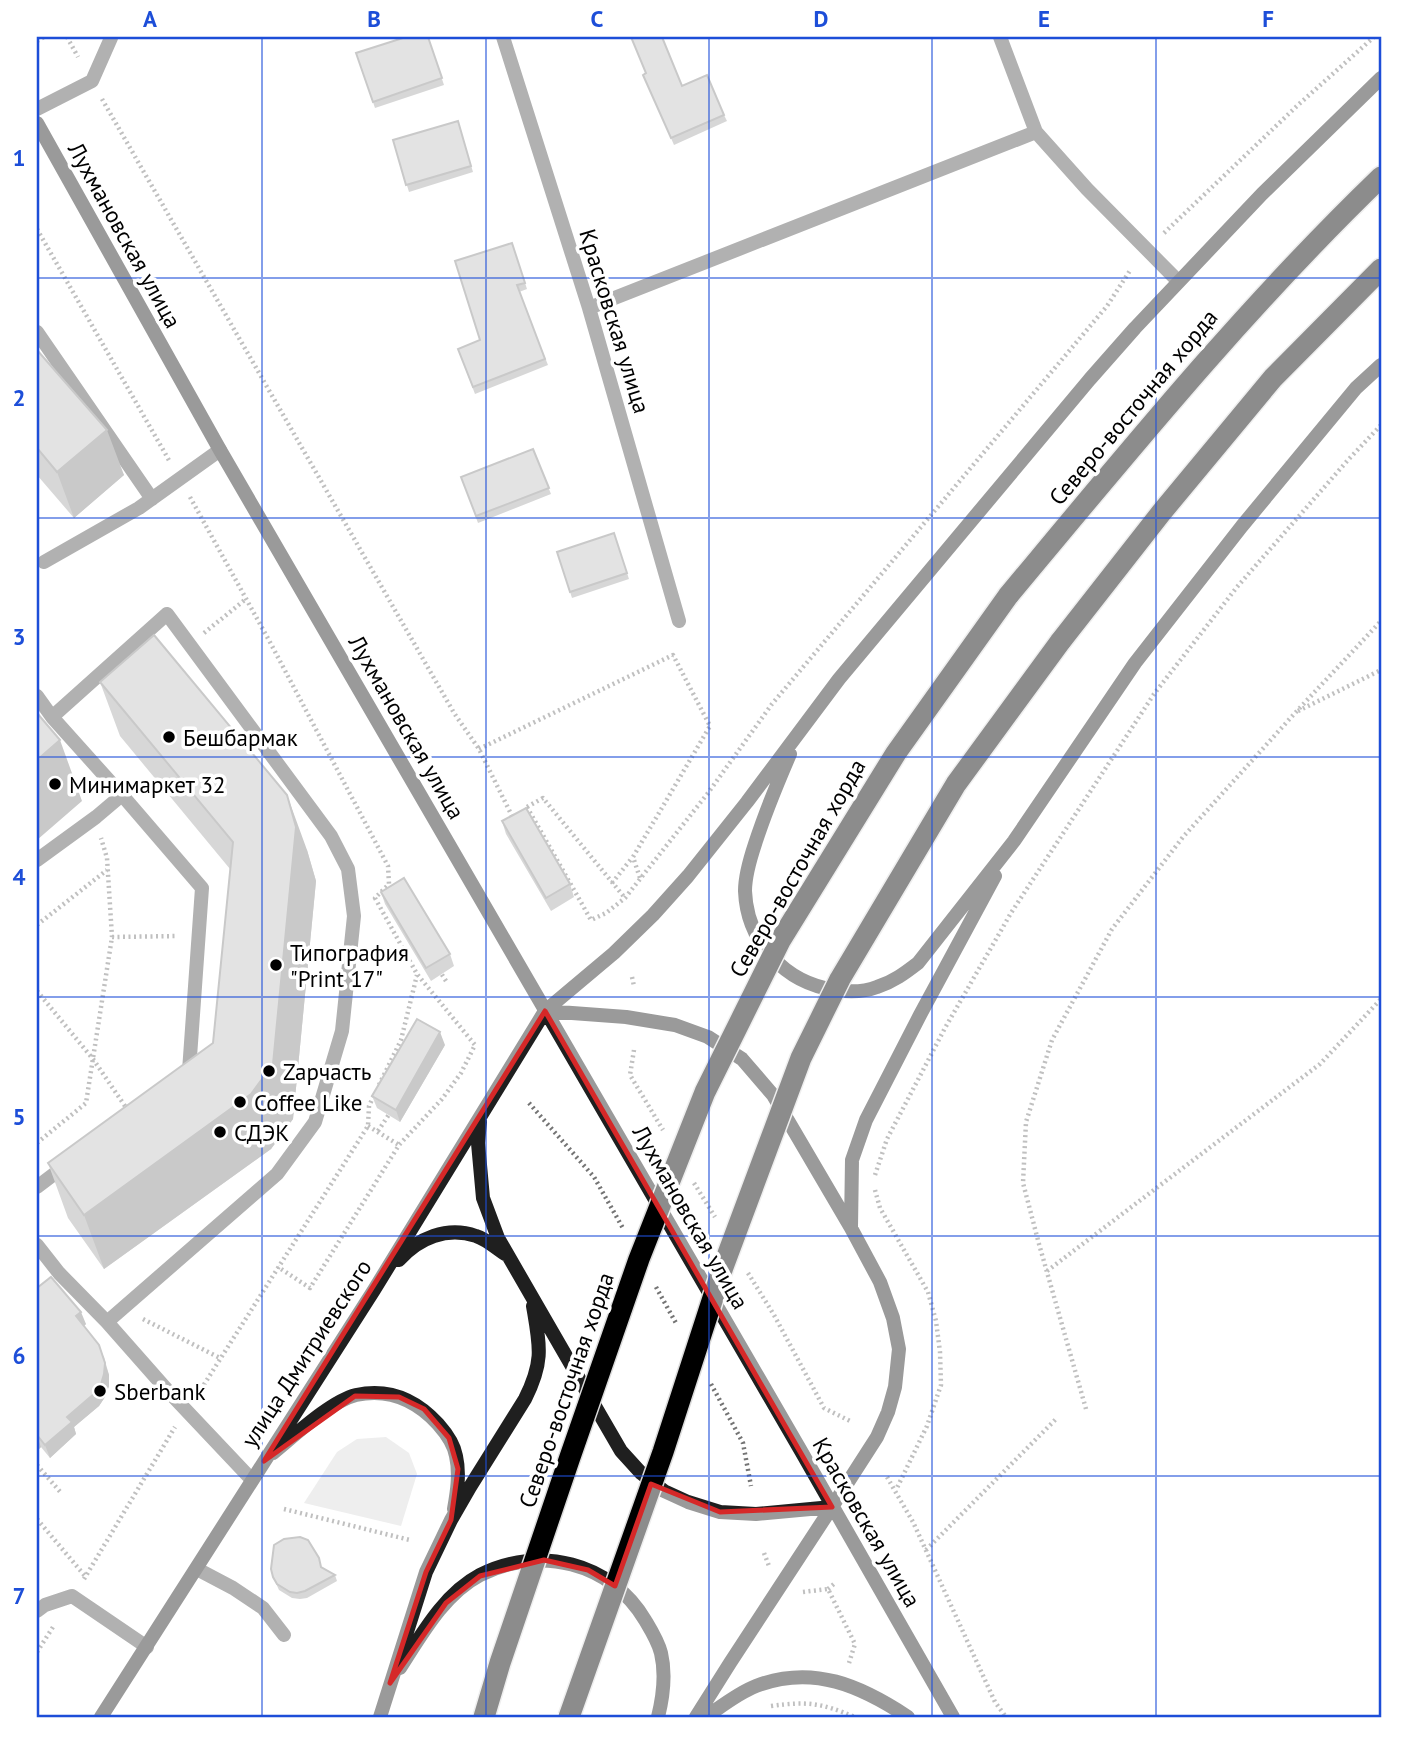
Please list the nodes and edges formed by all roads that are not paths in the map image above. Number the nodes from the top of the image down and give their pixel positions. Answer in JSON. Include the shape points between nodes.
{"nodes":[{"id":1,"x":110,"y":37,"type":"edge"},
{"id":2,"x":503,"y":37,"type":"edge"},
{"id":3,"x":1000,"y":37,"type":"edge"},
{"id":4,"x":1381,"y":78,"type":"edge"},
{"id":5,"x":37,"y":110,"type":"edge"},
{"id":6,"x":37,"y":124,"type":"edge"},
{"id":7,"x":1036,"y":132,"type":"junction"},
{"id":8,"x":1381,"y":177,"type":"edge"},
{"id":9,"x":1381,"y":269,"type":"edge"},
{"id":10,"x":1178,"y":281,"type":"junction"},
{"id":11,"x":589,"y":308,"type":"junction"},
{"id":12,"x":37,"y":332,"type":"edge"},
{"id":13,"x":1381,"y":365,"type":"edge"},
{"id":14,"x":220,"y":450,"type":"junction"},
{"id":15,"x":152,"y":499,"type":"junction"},
{"id":16,"x":39,"y":562,"type":"edge"},
{"id":17,"x":679,"y":621,"type":"dead end"},
{"id":18,"x":37,"y":696,"type":"edge"},
{"id":19,"x":52,"y":717,"type":"junction"},
{"id":20,"x":800,"y":730,"type":"junction"},
{"id":21,"x":122,"y":794,"type":"junction"},
{"id":22,"x":1014,"y":841,"type":"junction"},
{"id":23,"x":37,"y":860,"type":"edge"},
{"id":24,"x":545,"y":1011,"type":"junction"},
{"id":25,"x":170,"y":1086,"type":"edge"},
{"id":26,"x":481,"y":1117,"type":"junction"},
{"id":27,"x":79,"y":1155,"type":"edge"},
{"id":28,"x":37,"y":1188,"type":"edge"},
{"id":29,"x":850,"y":1228,"type":"junction"},
{"id":30,"x":37,"y":1245,"type":"edge"},
{"id":31,"x":508,"y":1256,"type":"junction"},
{"id":32,"x":374,"y":1290,"type":"junction"},
{"id":33,"x":531,"y":1295,"type":"junction"},
{"id":34,"x":107,"y":1322,"type":"junction"},
{"id":35,"x":742,"y":1350,"type":"joint"},
{"id":36,"x":264,"y":1461,"type":"junction"},
{"id":37,"x":252,"y":1480,"type":"junction"},
{"id":38,"x":832,"y":1507,"type":"junction"},
{"id":39,"x":452,"y":1520,"type":"junction"},
{"id":40,"x":197,"y":1569,"type":"junction"},
{"id":41,"x":37,"y":1611,"type":"edge"},
{"id":42,"x":284,"y":1635,"type":"dead end"},
{"id":43,"x":147,"y":1647,"type":"junction"},
{"id":44,"x":390,"y":1683,"type":"junction"},
{"id":45,"x":101,"y":1717,"type":"edge"},
{"id":46,"x":380,"y":1717,"type":"edge"},
{"id":47,"x":484,"y":1717,"type":"edge"},
{"id":48,"x":569,"y":1717,"type":"edge"},
{"id":49,"x":659,"y":1717,"type":"edge"},
{"id":50,"x":696,"y":1717,"type":"edge"},
{"id":51,"x":706,"y":1717,"type":"edge"},
{"id":52,"x":908,"y":1717,"type":"edge"},
{"id":53,"x":953,"y":1717,"type":"edge"}],
"edges":[{"from":1,"to":5,"type":"street","via":[[92,81]]},
{"from":2,"to":11,"type":"street","name":"Красковская улица"},
{"from":3,"to":7,"type":"street"},
{"from":4,"to":10,"type":"street"},
{"from":6,"to":14,"type":"street","name":"Лухмановская улица"},
{"from":7,"to":10,"type":"street"},
{"from":7,"to":11,"type":"street"},
{"from":8,"to":47,"type":"highway","name":"Северо-восточная хорда","bridge":true,"via":[[1227,336],[1008,596],[896,752],[780,941],[705,1092],[639,1259]]},
{"from":9,"to":48,"type":"highway","bridge":true,"via":[[1273,378],[1060,642],[956,784],[840,979],[801,1058],[723,1266]]},
{"from":10,"to":20,"type":"street","via":[[1090,379]]},
{"from":11,"to":17,"type":"street","name":"Красковская улица"},
{"from":12,"to":15,"type":"street"},
{"from":13,"to":22,"type":"street","via":[[1356,388],[1242,526],[1135,663]]},
{"from":14,"to":15,"type":"street"},
{"from":14,"to":24,"type":"street","name":"Лухмановская улица"},
{"from":15,"to":16,"type":"street"},
{"from":18,"to":19,"type":"street"},
{"from":19,"to":21,"type":"street"},
{"from":19,"to":34,"type":"street","via":[[167,614],[331,836],[348,869],[354,916],[342,1031],[315,1122],[276,1174]]},
{"from":20,"to":22,"type":"street","via":[[769,802],[745,887],[746,911],[760,942],[783,968],[803,981],[848,992],[875,989],[899,978],[918,963]]},
{"from":20,"to":24,"type":"street","name":"улица Дмитриевского","via":[[718,840],[662,905]]},
{"from":21,"to":23,"type":"street"},
{"from":21,"to":25,"type":"street","via":[[202,887],[189,1071]]},
{"from":22,"to":29,"type":"street","via":[[866,1120],[852,1160]]},
{"from":24,"to":26,"type":"street","name":"улица Дмитриевского"},
{"from":24,"to":29,"type":"street","via":[[676,1025],[708,1037],[742,1059],[773,1095]]},
{"from":24,"to":35,"type":"street","name":"Лухмановская улица"},
{"from":26,"to":31,"type":"street","via":[[478,1143],[484,1198]]},
{"from":26,"to":32,"type":"street","name":"улица Дмитриевского"},
{"from":27,"to":28,"type":"street"},
{"from":29,"to":38,"type":"street","via":[[880,1282],[899,1349],[888,1412]]},
{"from":30,"to":34,"type":"street","via":[[55,1276]]},
{"from":31,"to":32,"type":"street","via":[[477,1236],[445,1232],[407,1251]]},
{"from":31,"to":33,"type":"street"},
{"from":32,"to":36,"type":"street","name":"улица Дмитриевского"},
{"from":33,"to":38,"type":"street","via":[[621,1451],[664,1491],[720,1512],[756,1514]]},
{"from":33,"to":39,"type":"street","via":[[540,1344],[534,1380]]},
{"from":34,"to":37,"type":"street"},
{"from":35,"to":38,"type":"street","name":"Красковская улица"},
{"from":36,"to":37,"type":"street","name":"улица Дмитриевского"},
{"from":36,"to":39,"type":"street","via":[[337,1403],[372,1394],[399,1397],[424,1409],[449,1438],[456,1454]]},
{"from":37,"to":40,"type":"street","name":"улица Дмитриевского"},
{"from":38,"to":50,"type":"street"},
{"from":38,"to":53,"type":"street","name":"Красковская улица"},
{"from":39,"to":44,"type":"street","via":[[426,1572]]},
{"from":40,"to":42,"type":"street","via":[[263,1608]]},
{"from":40,"to":43,"type":"street","name":"улица Дмитриевского"},
{"from":41,"to":43,"type":"street","via":[[72,1596]]},
{"from":43,"to":45,"type":"street","name":"улица Дмитриевского"},
{"from":44,"to":46,"type":"street"},
{"from":44,"to":49,"type":"street","via":[[428,1625],[462,1587],[500,1567],[544,1560],[588,1570],[625,1594],[640,1611],[661,1653],[664,1676]]},
{"from":51,"to":52,"type":"street","via":[[755,1686],[794,1677],[849,1684]]}]}
